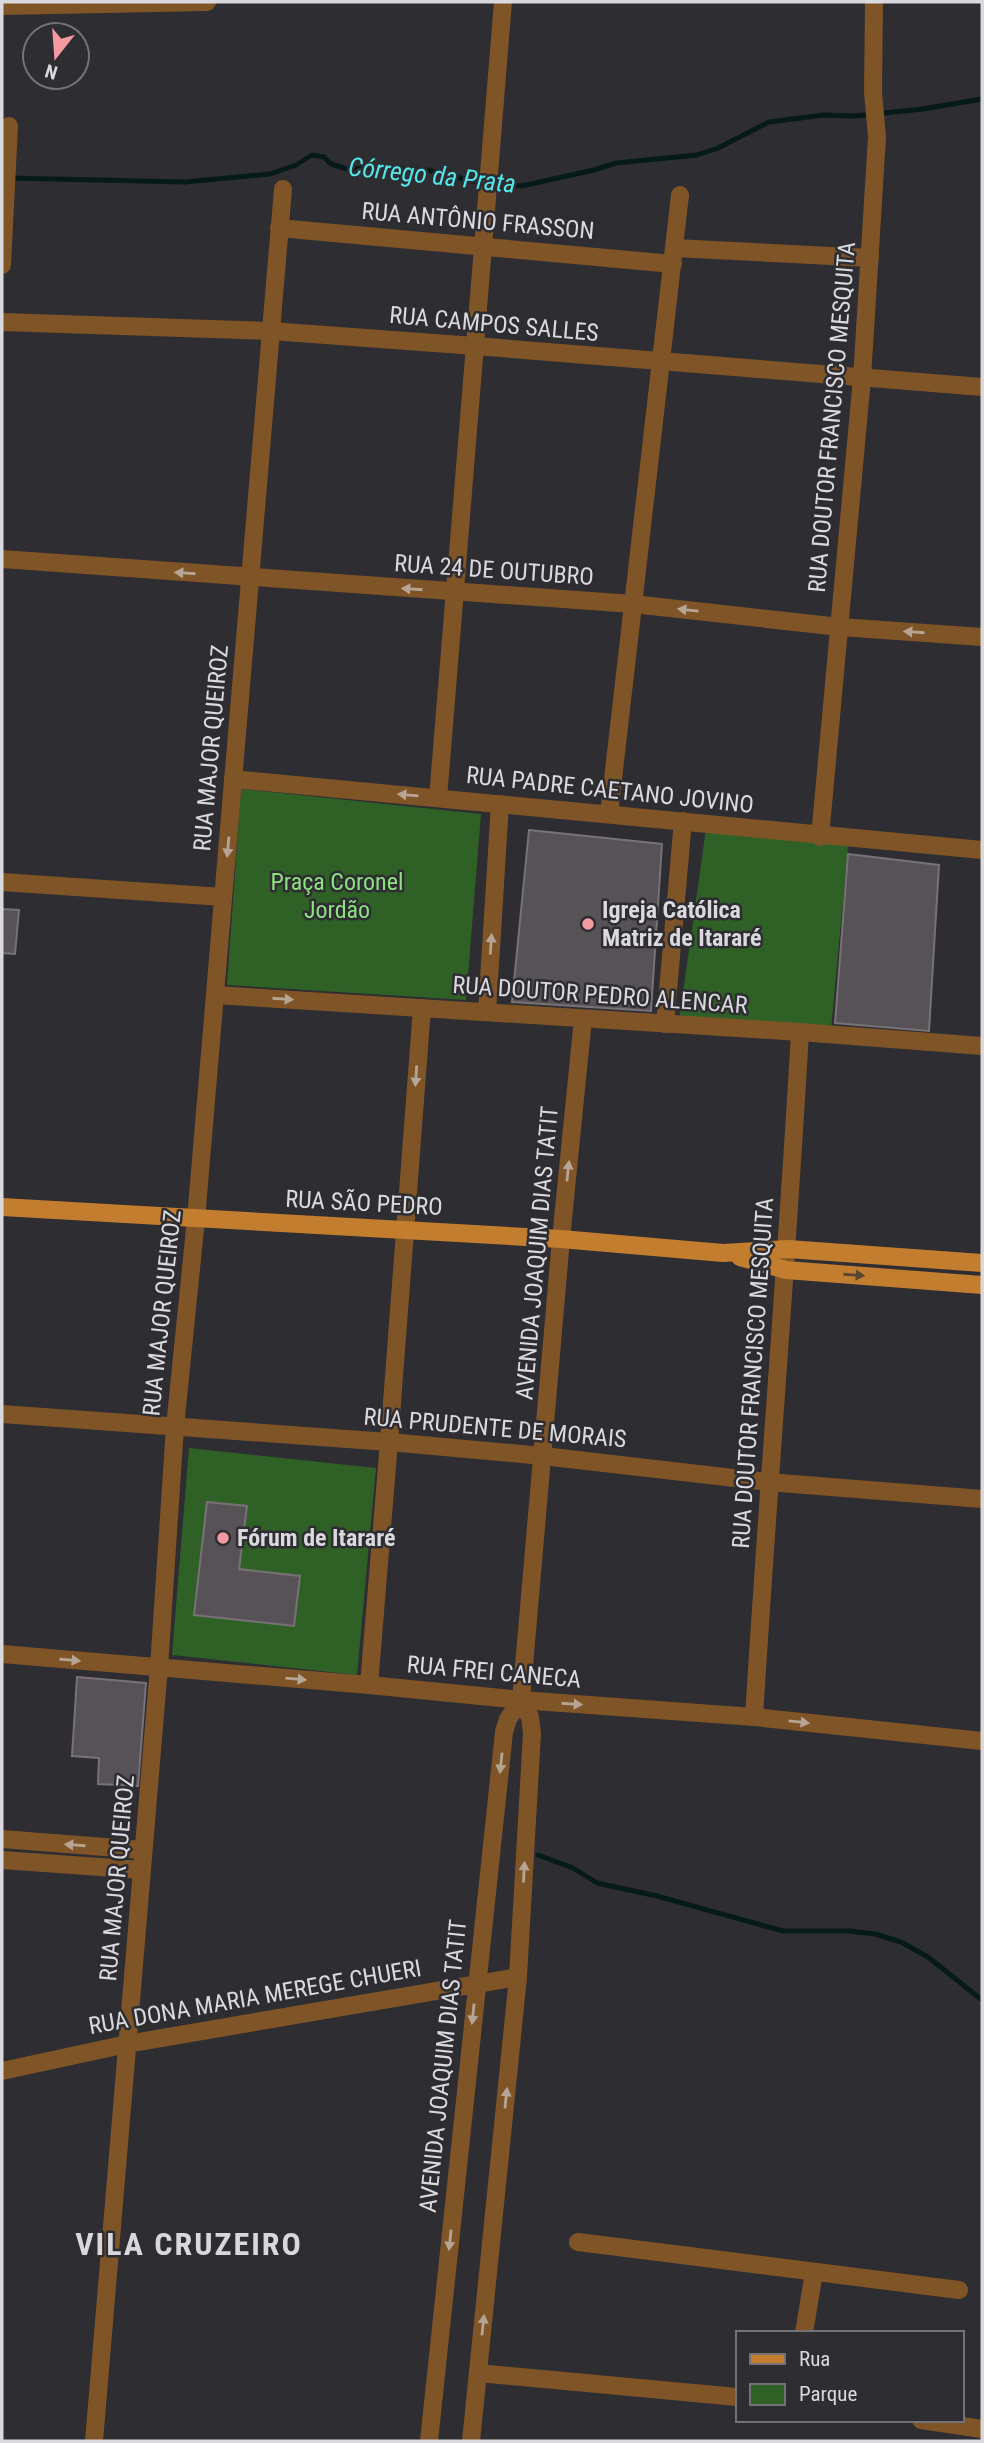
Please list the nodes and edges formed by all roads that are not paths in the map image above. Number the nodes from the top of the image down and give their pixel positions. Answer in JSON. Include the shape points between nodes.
{"nodes":[{"id":1,"x":207,"y":2,"type":"edge"},
{"id":2,"x":503,"y":2,"type":"edge"},
{"id":3,"x":874,"y":2,"type":"edge"},
{"id":4,"x":2,"y":6,"type":"edge"},
{"id":5,"x":9,"y":126,"type":"dead end"},
{"id":6,"x":283,"y":189,"type":"dead end"},
{"id":7,"x":680,"y":195,"type":"dead end"},
{"id":8,"x":279,"y":228,"type":"junction"},
{"id":9,"x":483,"y":247,"type":"junction"},
{"id":10,"x":674,"y":256,"type":"junction"},
{"id":11,"x":870,"y":258,"type":"junction"},
{"id":12,"x":2,"y":265,"type":"edge"},
{"id":13,"x":2,"y":322,"type":"edge"},
{"id":14,"x":271,"y":331,"type":"junction"},
{"id":15,"x":475,"y":346,"type":"junction"},
{"id":16,"x":661,"y":362,"type":"junction"},
{"id":17,"x":862,"y":379,"type":"junction"},
{"id":18,"x":982,"y":387,"type":"edge"},
{"id":19,"x":2,"y":559,"type":"edge"},
{"id":20,"x":250,"y":578,"type":"junction"},
{"id":21,"x":455,"y":592,"type":"junction"},
{"id":22,"x":634,"y":604,"type":"junction"},
{"id":23,"x":840,"y":627,"type":"junction"},
{"id":24,"x":982,"y":637,"type":"edge"},
{"id":25,"x":233,"y":779,"type":"junction"},
{"id":26,"x":438,"y":798,"type":"junction"},
{"id":27,"x":500,"y":804,"type":"junction"},
{"id":28,"x":609,"y":814,"type":"junction"},
{"id":29,"x":683,"y":821,"type":"junction"},
{"id":30,"x":820,"y":836,"type":"junction"},
{"id":31,"x":982,"y":850,"type":"edge"},
{"id":32,"x":2,"y":882,"type":"edge"},
{"id":33,"x":223,"y":897,"type":"junction"},
{"id":34,"x":215,"y":995,"type":"junction"},
{"id":35,"x":422,"y":1008,"type":"junction"},
{"id":36,"x":487,"y":1012,"type":"junction"},
{"id":37,"x":583,"y":1019,"type":"junction"},
{"id":38,"x":665,"y":1024,"type":"junction"},
{"id":39,"x":800,"y":1032,"type":"junction"},
{"id":40,"x":982,"y":1046,"type":"edge"},
{"id":41,"x":2,"y":1207,"type":"edge"},
{"id":42,"x":196,"y":1220,"type":"junction"},
{"id":43,"x":405,"y":1230,"type":"junction"},
{"id":44,"x":561,"y":1239,"type":"junction"},
{"id":45,"x":788,"y":1249,"type":"junction"},
{"id":46,"x":723,"y":1252,"type":"junction"},
{"id":47,"x":982,"y":1263,"type":"edge"},
{"id":48,"x":786,"y":1270,"type":"junction"},
{"id":49,"x":982,"y":1284,"type":"edge"},
{"id":50,"x":2,"y":1414,"type":"edge"},
{"id":51,"x":175,"y":1427,"type":"junction"},
{"id":52,"x":389,"y":1441,"type":"junction"},
{"id":53,"x":543,"y":1456,"type":"junction"},
{"id":54,"x":768,"y":1482,"type":"junction"},
{"id":55,"x":982,"y":1499,"type":"edge"},
{"id":56,"x":2,"y":1654,"type":"edge"},
{"id":57,"x":159,"y":1667,"type":"junction"},
{"id":58,"x":369,"y":1685,"type":"junction"},
{"id":59,"x":521,"y":1700,"type":"junction"},
{"id":60,"x":754,"y":1717,"type":"junction"},
{"id":61,"x":982,"y":1741,"type":"edge"},
{"id":62,"x":2,"y":1839,"type":"edge"},
{"id":63,"x":144,"y":1850,"type":"junction"},
{"id":64,"x":2,"y":1860,"type":"edge"},
{"id":65,"x":142,"y":1870,"type":"junction"},
{"id":66,"x":518,"y":1977,"type":"junction"},
{"id":67,"x":476,"y":1982,"type":"junction"},
{"id":68,"x":127,"y":2044,"type":"junction"},
{"id":69,"x":2,"y":2071,"type":"edge"},
{"id":70,"x":578,"y":2242,"type":"dead end"},
{"id":71,"x":814,"y":2272,"type":"junction"},
{"id":72,"x":959,"y":2290,"type":"dead end"},
{"id":73,"x":804,"y":2331,"type":"edge"},
{"id":74,"x":478,"y":2373,"type":"junction"},
{"id":75,"x":736,"y":2398,"type":"edge"},
{"id":76,"x":935,"y":2422,"type":"edge"},
{"id":77,"x":982,"y":2429,"type":"edge"},
{"id":78,"x":94,"y":2441,"type":"edge"},
{"id":79,"x":429,"y":2441,"type":"edge"},
{"id":80,"x":471,"y":2441,"type":"edge"}],
"edges":[{"from":1,"to":4,"type":"street"},
{"from":2,"to":9,"type":"street"},
{"from":3,"to":11,"type":"street","name":"RUA DOUTOR FRANCISCO MESQUITA","via":[[877,137]]},
{"from":5,"to":12,"type":"street"},
{"from":6,"to":8,"type":"street","name":"RUA MAJOR QUEIROZ"},
{"from":7,"to":10,"type":"street"},
{"from":8,"to":9,"type":"street","name":"RUA ANTÔNIO FRASSON"},
{"from":8,"to":14,"type":"street","name":"RUA MAJOR QUEIROZ"},
{"from":9,"to":10,"type":"street","name":"RUA ANTÔNIO FRASSON"},
{"from":9,"to":15,"type":"street"},
{"from":10,"to":11,"type":"street","name":"RUA ANTÔNIO FRASSON"},
{"from":10,"to":16,"type":"street"},
{"from":11,"to":17,"type":"street","name":"RUA DOUTOR FRANCISCO MESQUITA"},
{"from":13,"to":14,"type":"street","name":"RUA CAMPOS SALLES"},
{"from":14,"to":15,"type":"street","name":"RUA CAMPOS SALLES"},
{"from":14,"to":20,"type":"street","name":"RUA MAJOR QUEIROZ"},
{"from":15,"to":16,"type":"street","name":"RUA CAMPOS SALLES"},
{"from":15,"to":21,"type":"street"},
{"from":16,"to":17,"type":"street","name":"RUA CAMPOS SALLES"},
{"from":16,"to":22,"type":"street"},
{"from":17,"to":18,"type":"street","name":"RUA CAMPOS SALLES"},
{"from":17,"to":23,"type":"street","name":"RUA DOUTOR FRANCISCO MESQUITA"},
{"from":20,"to":19,"type":"street","name":"RUA 24 DE OUTUBRO","one_way":true},
{"from":21,"to":20,"type":"street","name":"RUA 24 DE OUTUBRO","one_way":true},
{"from":20,"to":25,"type":"street","name":"RUA MAJOR QUEIROZ"},
{"from":21,"to":22,"type":"street","name":"RUA 24 DE OUTUBRO"},
{"from":21,"to":26,"type":"street"},
{"from":23,"to":22,"type":"street","name":"RUA 24 DE OUTUBRO","one_way":true},
{"from":22,"to":28,"type":"street"},
{"from":24,"to":23,"type":"street","name":"RUA 24 DE OUTUBRO","one_way":true},
{"from":23,"to":30,"type":"street","name":"RUA DOUTOR FRANCISCO MESQUITA"},
{"from":26,"to":25,"type":"street","name":"RUA PADRE CAETANO JOVINO","one_way":true},
{"from":25,"to":33,"type":"street","name":"RUA MAJOR QUEIROZ","one_way":true},
{"from":26,"to":27,"type":"street","name":"RUA PADRE CAETANO JOVINO"},
{"from":27,"to":28,"type":"street","name":"RUA PADRE CAETANO JOVINO"},
{"from":36,"to":27,"type":"street","one_way":true},
{"from":28,"to":29,"type":"street","name":"RUA PADRE CAETANO JOVINO"},
{"from":29,"to":30,"type":"street","name":"RUA PADRE CAETANO JOVINO"},
{"from":29,"to":38,"type":"street"},
{"from":30,"to":31,"type":"street","name":"RUA PADRE CAETANO JOVINO"},
{"from":32,"to":33,"type":"street"},
{"from":33,"to":34,"type":"street","name":"RUA MAJOR QUEIROZ"},
{"from":34,"to":35,"type":"street","name":"RUA DOUTOR PEDRO ALENCAR","one_way":true},
{"from":34,"to":42,"type":"street","name":"RUA MAJOR QUEIROZ"},
{"from":35,"to":36,"type":"street","name":"RUA DOUTOR PEDRO ALENCAR"},
{"from":35,"to":43,"type":"street","one_way":true},
{"from":36,"to":37,"type":"street","name":"RUA DOUTOR PEDRO ALENCAR"},
{"from":37,"to":38,"type":"street","name":"RUA DOUTOR PEDRO ALENCAR"},
{"from":44,"to":37,"type":"street","name":"AVENIDA JOAQUIM DIAS TATIT","one_way":true},
{"from":38,"to":39,"type":"street","name":"RUA DOUTOR PEDRO ALENCAR"},
{"from":39,"to":40,"type":"street","name":"RUA DOUTOR PEDRO ALENCAR"},
{"from":39,"to":45,"type":"street","name":"RUA DOUTOR FRANCISCO MESQUITA"},
{"from":41,"to":42,"type":"main road","name":"RUA SÃO PEDRO"},
{"from":42,"to":43,"type":"main road","name":"RUA SÃO PEDRO"},
{"from":42,"to":51,"type":"street","name":"RUA MAJOR QUEIROZ"},
{"from":43,"to":44,"type":"main road","name":"RUA SÃO PEDRO"},
{"from":43,"to":52,"type":"street"},
{"from":44,"to":46,"type":"main road","name":"RUA SÃO PEDRO"},
{"from":44,"to":53,"type":"street","name":"AVENIDA JOAQUIM DIAS TATIT"},
{"from":45,"to":46,"type":"main road","name":"RUA SÃO PEDRO"},
{"from":45,"to":47,"type":"main road","name":"RUA SÃO PEDRO"},
{"from":45,"to":48,"type":"street","name":"RUA DOUTOR FRANCISCO MESQUITA"},
{"from":46,"to":48,"type":"main road","name":"RUA SÃO PEDRO"},
{"from":48,"to":49,"type":"main road","name":"RUA SÃO PEDRO","one_way":true},
{"from":48,"to":54,"type":"street","name":"RUA DOUTOR FRANCISCO MESQUITA"},
{"from":50,"to":51,"type":"street","name":"RUA PRUDENTE DE MORAIS"},
{"from":51,"to":52,"type":"street","name":"RUA PRUDENTE DE MORAIS"},
{"from":51,"to":57,"type":"street","name":"RUA MAJOR QUEIROZ"},
{"from":52,"to":53,"type":"street","name":"RUA PRUDENTE DE MORAIS"},
{"from":52,"to":58,"type":"street"},
{"from":53,"to":54,"type":"street","name":"RUA PRUDENTE DE MORAIS"},
{"from":53,"to":59,"type":"street","name":"AVENIDA JOAQUIM DIAS TATIT"},
{"from":54,"to":55,"type":"street","name":"RUA PRUDENTE DE MORAIS"},
{"from":54,"to":60,"type":"street","name":"RUA DOUTOR FRANCISCO MESQUITA"},
{"from":56,"to":57,"type":"street","name":"RUA FREI CANECA","one_way":true},
{"from":57,"to":58,"type":"street","name":"RUA FREI CANECA","one_way":true},
{"from":57,"to":63,"type":"street","name":"RUA MAJOR QUEIROZ"},
{"from":58,"to":59,"type":"street","name":"RUA FREI CANECA"},
{"from":59,"to":60,"type":"street","name":"RUA FREI CANECA","one_way":true},
{"from":66,"to":59,"type":"street","name":"AVENIDA JOAQUIM DIAS TATIT","one_way":true,"via":[[532,1733]]},
{"from":59,"to":67,"type":"street","name":"AVENIDA JOAQUIM DIAS TATIT","one_way":true,"via":[[504,1732]]},
{"from":60,"to":61,"type":"street","name":"RUA FREI CANECA","one_way":true},
{"from":63,"to":62,"type":"street","one_way":true},
{"from":63,"to":65,"type":"street","name":"RUA MAJOR QUEIROZ"},
{"from":64,"to":65,"type":"street"},
{"from":65,"to":68,"type":"street","name":"RUA MAJOR QUEIROZ"},
{"from":66,"to":67,"type":"street","name":"RUA DONA MARIA MEREGE CHUERI"},
{"from":74,"to":66,"type":"street","name":"AVENIDA JOAQUIM DIAS TATIT","one_way":true},
{"from":67,"to":68,"type":"street","name":"RUA DONA MARIA MEREGE CHUERI"},
{"from":67,"to":79,"type":"street","name":"AVENIDA JOAQUIM DIAS TATIT","one_way":true},
{"from":68,"to":69,"type":"street","name":"RUA DONA MARIA MEREGE CHUERI"},
{"from":68,"to":78,"type":"street","name":"RUA MAJOR QUEIROZ"},
{"from":70,"to":71,"type":"street"},
{"from":71,"to":72,"type":"street"},
{"from":71,"to":73,"type":"street"},
{"from":74,"to":75,"type":"street"},
{"from":74,"to":80,"type":"street","name":"AVENIDA JOAQUIM DIAS TATIT"},
{"from":76,"to":77,"type":"street"}]}
